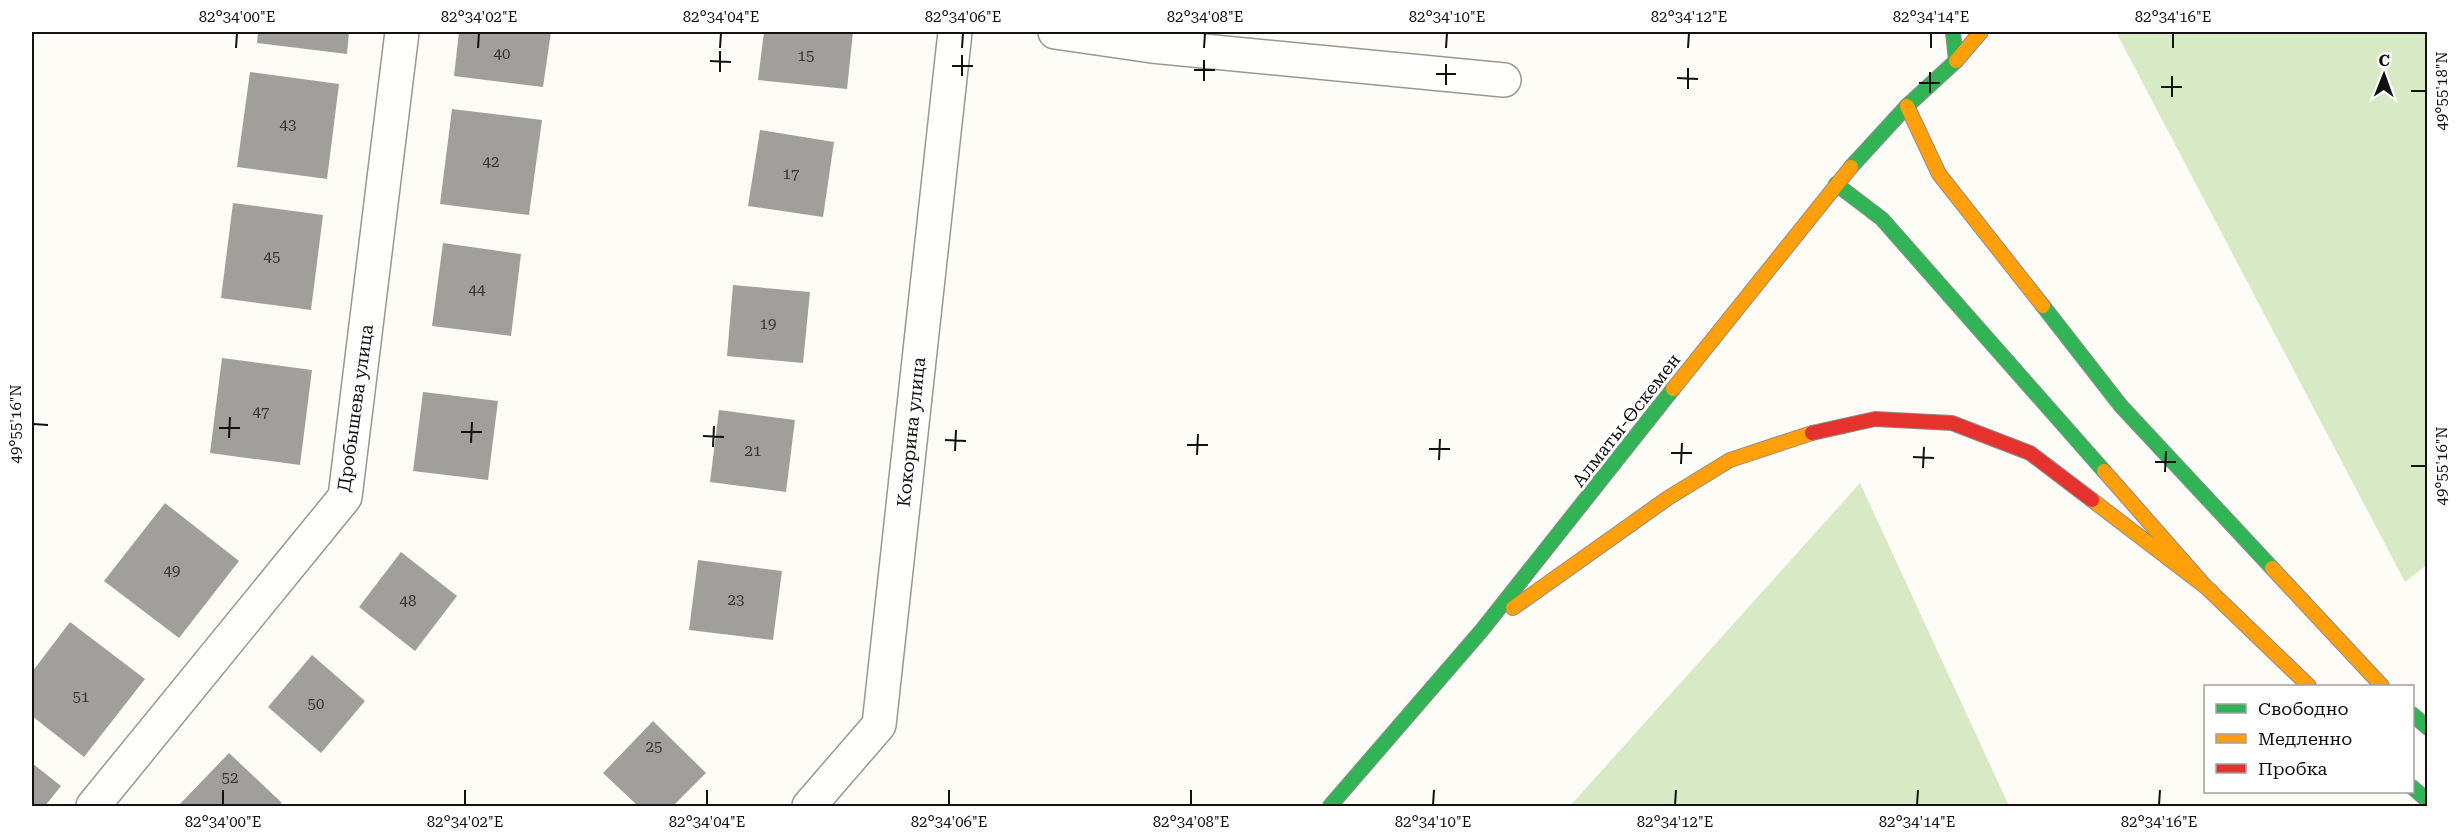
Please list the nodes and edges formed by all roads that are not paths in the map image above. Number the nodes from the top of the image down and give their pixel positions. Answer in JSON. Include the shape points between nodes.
{"nodes":[{"id":1,"x":402,"y":32,"type":"edge"},
{"id":2,"x":955,"y":32,"type":"edge"},
{"id":3,"x":1055,"y":32,"type":"edge"},
{"id":4,"x":1953,"y":32,"type":"edge"},
{"id":5,"x":1981,"y":32,"type":"edge"},
{"id":6,"x":1153,"y":39,"type":"edge"},
{"id":7,"x":1956,"y":61,"type":"junction"},
{"id":8,"x":1504,"y":80,"type":"dead end"},
{"id":9,"x":1907,"y":106,"type":"junction"},
{"id":10,"x":1836,"y":184,"type":"junction"},
{"id":11,"x":2211,"y":591,"type":"junction"},
{"id":12,"x":1482,"y":630,"type":"junction"},
{"id":13,"x":2307,"y":685,"type":"edge"},
{"id":14,"x":2380,"y":685,"type":"edge"},
{"id":15,"x":2414,"y":716,"type":"edge"},
{"id":16,"x":2427,"y":728,"type":"edge"},
{"id":17,"x":2414,"y":789,"type":"edge"},
{"id":18,"x":2427,"y":801,"type":"edge"},
{"id":19,"x":93,"y":807,"type":"edge"},
{"id":20,"x":809,"y":807,"type":"edge"},
{"id":21,"x":1330,"y":807,"type":"edge"}],
"edges":[{"from":1,"to":19,"type":"street","name":"Дробышева улица","via":[[345,497]]},
{"from":2,"to":20,"type":"street","name":"Кокорина улица","via":[[879,725]]},
{"from":3,"to":6,"type":"street"},
{"from":4,"to":7,"type":"main road"},
{"from":5,"to":7,"type":"main road","name":"Алматы-Өскемен"},
{"from":6,"to":8,"type":"street"},
{"from":7,"to":9,"type":"main road","name":"Алматы-Өскемен"},
{"from":9,"to":10,"type":"main road","name":"Алматы-Өскемен"},
{"from":9,"to":14,"type":"main road","via":[[1939,174],[2121,406]]},
{"from":10,"to":11,"type":"main road","via":[[1882,219]]},
{"from":10,"to":12,"type":"main road","name":"Алматы-Өскемен"},
{"from":11,"to":12,"type":"main road","via":[[2030,453],[1952,423],[1875,419],[1805,435],[1730,460],[1668,498]]},
{"from":11,"to":13,"type":"main road"},
{"from":12,"to":21,"type":"main road","name":"Алматы-Өскемен"},
{"from":15,"to":16,"type":"main road"},
{"from":17,"to":18,"type":"main road"}]}
